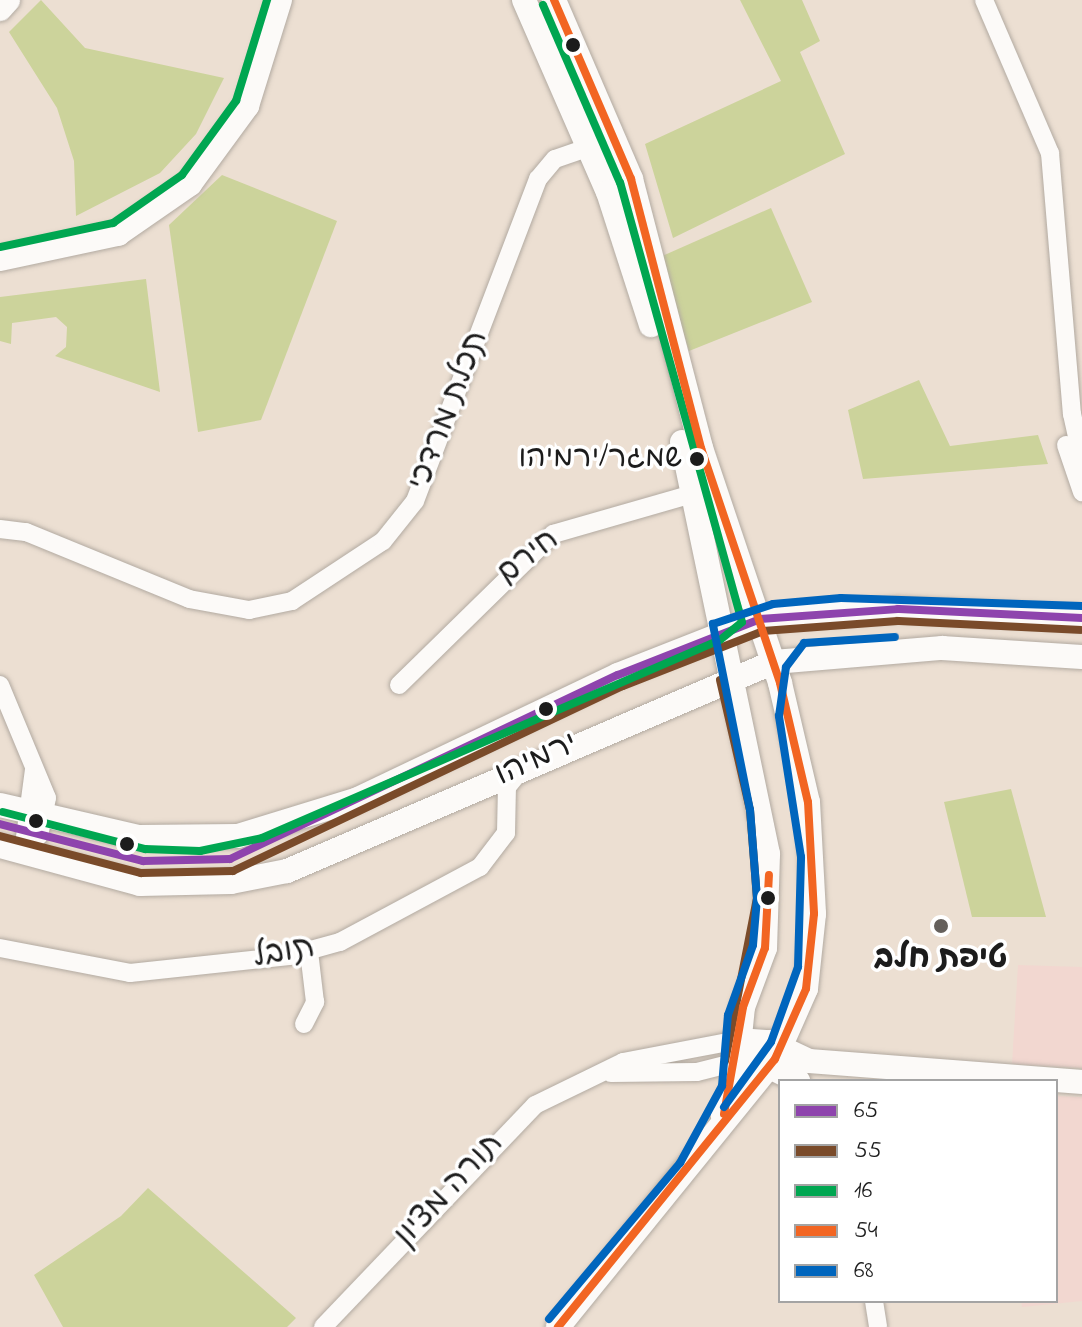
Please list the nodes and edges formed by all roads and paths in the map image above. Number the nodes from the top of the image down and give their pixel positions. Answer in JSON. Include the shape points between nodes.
{"nodes":[{"id":1,"x":8,"y":0,"type":"edge"},
{"id":2,"x":280,"y":0,"type":"edge"},
{"id":3,"x":524,"y":0,"type":"edge"},
{"id":4,"x":554,"y":0,"type":"edge"},
{"id":5,"x":984,"y":0,"type":"edge"},
{"id":6,"x":0,"y":9,"type":"edge"},
{"id":7,"x":607,"y":119,"type":"junction"},
{"id":8,"x":589,"y":147,"type":"junction"},
{"id":9,"x":0,"y":259,"type":"edge"},
{"id":10,"x":1067,"y":371,"type":"junction"},
{"id":11,"x":1082,"y":459,"type":"edge"},
{"id":12,"x":1082,"y":492,"type":"edge"},
{"id":13,"x":696,"y":493,"type":"junction"},
{"id":14,"x":0,"y":529,"type":"edge"},
{"id":15,"x":1082,"y":618,"type":"edge"},
{"id":16,"x":760,"y":619,"type":"junction"},
{"id":17,"x":722,"y":632,"type":"junction"},
{"id":18,"x":807,"y":655,"type":"junction"},
{"id":19,"x":1082,"y":657,"type":"edge"},
{"id":20,"x":774,"y":662,"type":"junction"},
{"id":21,"x":732,"y":677,"type":"junction"},
{"id":22,"x":0,"y":685,"type":"edge"},
{"id":23,"x":399,"y":685,"type":"dead end"},
{"id":24,"x":792,"y":728,"type":"junction"},
{"id":25,"x":524,"y":768,"type":"junction"},
{"id":26,"x":470,"y":790,"type":"junction"},
{"id":27,"x":0,"y":805,"type":"edge"},
{"id":28,"x":506,"y":805,"type":"junction"},
{"id":29,"x":38,"y":815,"type":"junction"},
{"id":30,"x":12,"y":849,"type":"edge"},
{"id":31,"x":0,"y":948,"type":"edge"},
{"id":32,"x":309,"y":952,"type":"junction"},
{"id":33,"x":304,"y":1024,"type":"dead end"},
{"id":34,"x":738,"y":1051,"type":"junction"},
{"id":35,"x":778,"y":1066,"type":"edge"},
{"id":36,"x":939,"y":1075,"type":"junction"},
{"id":37,"x":795,"y":1079,"type":"edge"},
{"id":38,"x":896,"y":1079,"type":"edge"},
{"id":39,"x":1021,"y":1079,"type":"edge"},
{"id":40,"x":1058,"y":1081,"type":"edge"},
{"id":41,"x":1082,"y":1082,"type":"edge"},
{"id":42,"x":690,"y":1170,"type":"junction"},
{"id":43,"x":874,"y":1303,"type":"edge"},
{"id":44,"x":323,"y":1327,"type":"edge"},
{"id":45,"x":558,"y":1327,"type":"edge"},
{"id":46,"x":878,"y":1327,"type":"edge"}],
"edges":[{"from":1,"to":6,"type":"street"},
{"from":2,"to":9,"type":"street","via":[[233,130],[190,184],[151,216],[89,244]]},
{"from":3,"to":8,"type":"street"},
{"from":4,"to":7,"type":"street"},
{"from":5,"to":10,"type":"street","via":[[1050,153]]},
{"from":7,"to":8,"type":"street"},
{"from":7,"to":16,"type":"street","via":[[643,217],[701,448]]},
{"from":8,"to":13,"type":"street","via":[[642,292]]},
{"from":8,"to":14,"type":"street","name":"תכלת מרדכי","via":[[555,159],[530,197],[415,501],[383,541],[292,601],[249,610],[189,599],[26,532]]},
{"from":10,"to":11,"type":"street"},
{"from":10,"to":12,"type":"street","via":[[1065,439]]},
{"from":13,"to":17,"type":"street"},
{"from":13,"to":23,"type":"street","name":"חירם","via":[[553,534]]},
{"from":15,"to":16,"type":"street","name":"ירמיהו","via":[[898,609]]},
{"from":16,"to":17,"type":"street","name":"ירמיהו"},
{"from":16,"to":20,"type":"street"},
{"from":17,"to":21,"type":"street"},
{"from":17,"to":29,"type":"street","name":"ירמיהו","via":[[299,821],[204,840],[139,837]]},
{"from":18,"to":19,"type":"street","name":"ירמיהו","via":[[942,648]]},
{"from":18,"to":20,"type":"street","name":"ירמיהו"},
{"from":18,"to":24,"type":"street","via":[[792,688]]},
{"from":20,"to":21,"type":"street","name":"ירמיהו"},
{"from":20,"to":24,"type":"street"},
{"from":21,"to":25,"type":"street","name":"ירמיהו"},
{"from":21,"to":34,"type":"street","via":[[762,808],[769,898],[765,948]]},
{"from":22,"to":29,"type":"street","via":[[33,763]]},
{"from":24,"to":35,"type":"street","via":[[808,802],[814,914],[806,989]]},
{"from":25,"to":26,"type":"street","name":"ירמיהו"},
{"from":25,"to":28,"type":"street","name":"תובל","via":[[510,780]]},
{"from":26,"to":28,"type":"street","via":[[497,791]]},
{"from":26,"to":30,"type":"street","name":"ירמיהו","via":[[287,871],[231,882],[140,884]]},
{"from":27,"to":29,"type":"street","name":"ירמיהו"},
{"from":28,"to":32,"type":"street","name":"תובל","via":[[506,833],[480,867]]},
{"from":29,"to":30,"type":"street"},
{"from":31,"to":32,"type":"street","name":"תובל","via":[[130,973]]},
{"from":32,"to":33,"type":"street","via":[[315,1002]]},
{"from":34,"to":35,"type":"street"},
{"from":34,"to":42,"type":"street","via":[[727,1110]]},
{"from":34,"to":44,"type":"street","name":"תורה מציון","via":[[644,1057],[592,1075],[518,1119]]},
{"from":35,"to":36,"type":"street","via":[[804,1060]]},
{"from":35,"to":37,"type":"street"},
{"from":35,"to":42,"type":"street"},
{"from":36,"to":38,"type":"street"},
{"from":36,"to":39,"type":"street"},
{"from":40,"to":41,"type":"street"},
{"from":42,"to":45,"type":"street"},
{"from":43,"to":46,"type":"street"}]}
